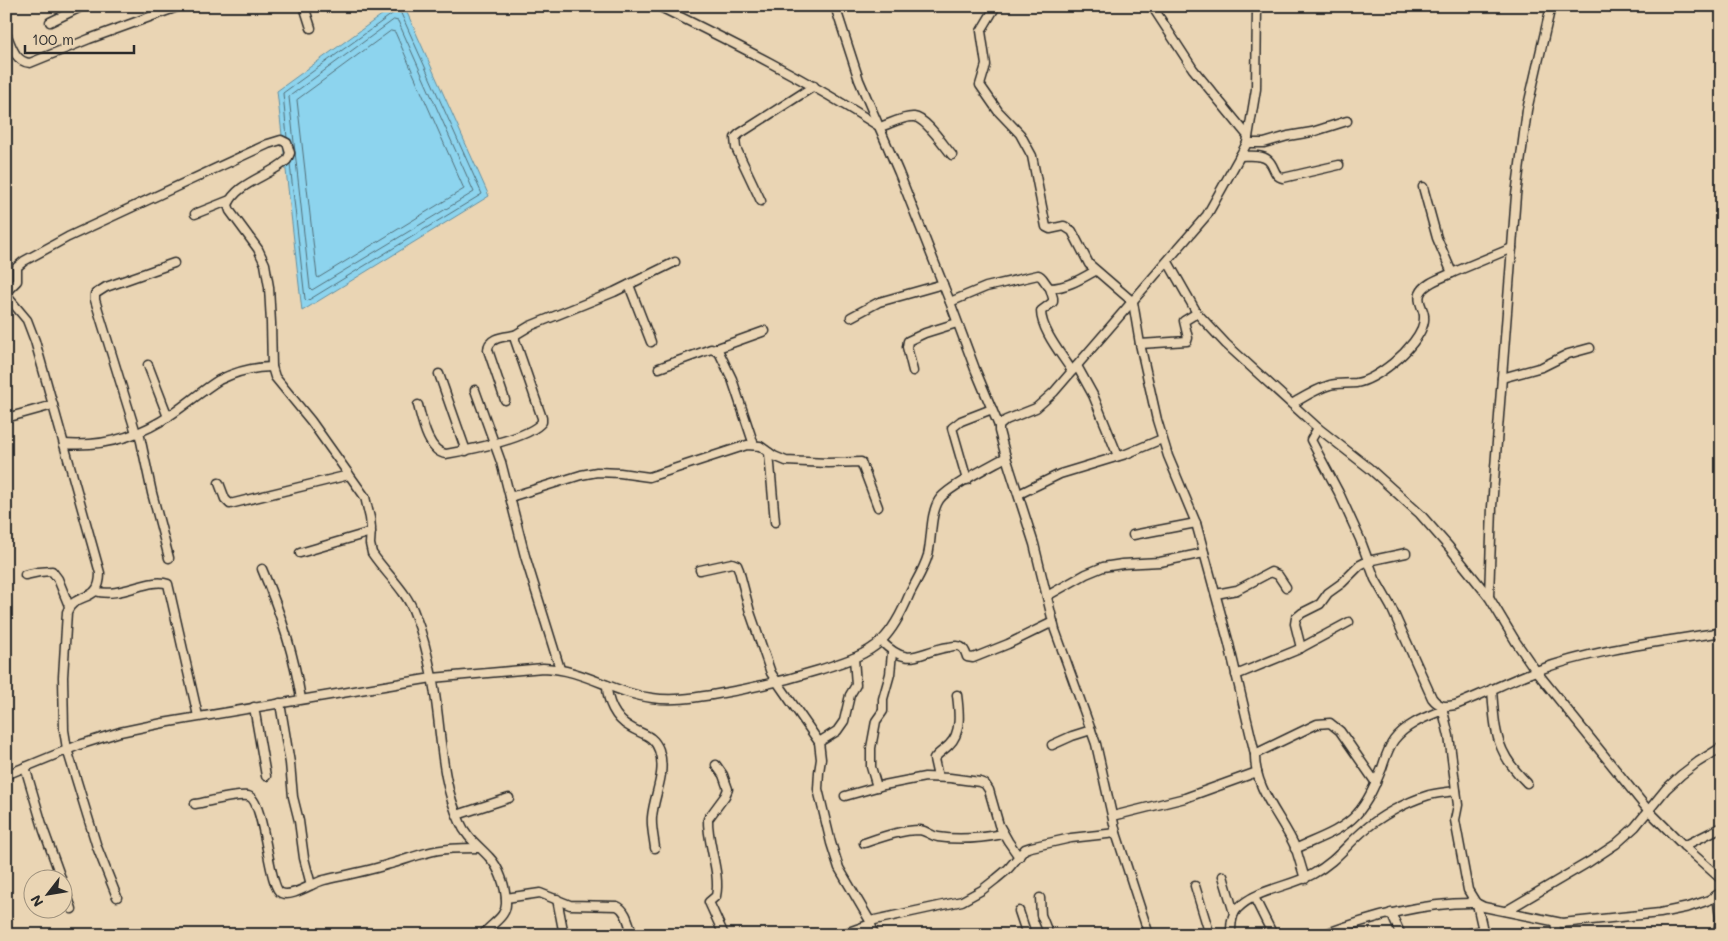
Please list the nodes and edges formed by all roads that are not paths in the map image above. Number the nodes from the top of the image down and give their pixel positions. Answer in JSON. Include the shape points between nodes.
{"nodes":[{"id":1,"x":83,"y":6,"type":"edge"},
{"id":2,"x":180,"y":6,"type":"edge"},
{"id":3,"x":304,"y":6,"type":"edge"},
{"id":4,"x":658,"y":6,"type":"edge"},
{"id":5,"x":835,"y":6,"type":"edge"},
{"id":6,"x":996,"y":6,"type":"edge"},
{"id":7,"x":1152,"y":6,"type":"edge"},
{"id":8,"x":1257,"y":6,"type":"edge"},
{"id":9,"x":1551,"y":6,"type":"edge"},
{"id":10,"x":50,"y":22,"type":"dead end"},
{"id":11,"x":311,"y":28,"type":"dead end"},
{"id":12,"x":6,"y":33,"type":"edge"},
{"id":13,"x":814,"y":86,"type":"junction"},
{"id":14,"x":1347,"y":121,"type":"dead end"},
{"id":15,"x":880,"y":127,"type":"junction"},
{"id":16,"x":1248,"y":139,"type":"junction"},
{"id":17,"x":952,"y":156,"type":"dead end"},
{"id":18,"x":1240,"y":156,"type":"junction"},
{"id":19,"x":1339,"y":165,"type":"dead end"},
{"id":20,"x":1423,"y":188,"type":"dead end"},
{"id":21,"x":230,"y":200,"type":"junction"},
{"id":22,"x":761,"y":201,"type":"dead end"},
{"id":23,"x":195,"y":214,"type":"dead end"},
{"id":24,"x":1512,"y":248,"type":"junction"},
{"id":25,"x":675,"y":262,"type":"dead end"},
{"id":26,"x":1168,"y":262,"type":"junction"},
{"id":27,"x":174,"y":263,"type":"dead end"},
{"id":28,"x":1095,"y":271,"type":"junction"},
{"id":29,"x":1452,"y":273,"type":"junction"},
{"id":30,"x":943,"y":284,"type":"junction"},
{"id":31,"x":629,"y":285,"type":"junction"},
{"id":32,"x":1050,"y":288,"type":"junction"},
{"id":33,"x":6,"y":293,"type":"edge"},
{"id":34,"x":950,"y":302,"type":"junction"},
{"id":35,"x":1133,"y":302,"type":"junction"},
{"id":36,"x":1197,"y":313,"type":"junction"},
{"id":37,"x":851,"y":316,"type":"dead end"},
{"id":38,"x":958,"y":323,"type":"junction"},
{"id":39,"x":765,"y":331,"type":"dead end"},
{"id":40,"x":516,"y":335,"type":"junction"},
{"id":41,"x":651,"y":342,"type":"dead end"},
{"id":42,"x":1140,"y":344,"type":"junction"},
{"id":43,"x":1590,"y":348,"type":"dead end"},
{"id":44,"x":716,"y":349,"type":"junction"},
{"id":45,"x":148,"y":364,"type":"dead end"},
{"id":46,"x":271,"y":365,"type":"junction"},
{"id":47,"x":659,"y":368,"type":"dead end"},
{"id":48,"x":1075,"y":368,"type":"junction"},
{"id":49,"x":913,"y":371,"type":"dead end"},
{"id":50,"x":439,"y":374,"type":"dead end"},
{"id":51,"x":1502,"y":378,"type":"junction"},
{"id":52,"x":475,"y":390,"type":"dead end"},
{"id":53,"x":505,"y":400,"type":"dead end"},
{"id":54,"x":1292,"y":404,"type":"junction"},
{"id":55,"x":53,"y":405,"type":"junction"},
{"id":56,"x":418,"y":405,"type":"dead end"},
{"id":57,"x":992,"y":408,"type":"junction"},
{"id":58,"x":168,"y":417,"type":"junction"},
{"id":59,"x":6,"y":418,"type":"edge"},
{"id":60,"x":999,"y":426,"type":"junction"},
{"id":61,"x":1318,"y":428,"type":"junction"},
{"id":62,"x":137,"y":432,"type":"junction"},
{"id":63,"x":1162,"y":439,"type":"junction"},
{"id":64,"x":64,"y":444,"type":"junction"},
{"id":65,"x":495,"y":444,"type":"junction"},
{"id":66,"x":754,"y":445,"type":"junction"},
{"id":67,"x":466,"y":451,"type":"junction"},
{"id":68,"x":769,"y":453,"type":"junction"},
{"id":69,"x":1118,"y":456,"type":"junction"},
{"id":70,"x":1006,"y":457,"type":"junction"},
{"id":71,"x":349,"y":476,"type":"junction"},
{"id":72,"x":967,"y":480,"type":"junction"},
{"id":73,"x":219,"y":483,"type":"dead end"},
{"id":74,"x":1019,"y":494,"type":"junction"},
{"id":75,"x":510,"y":497,"type":"junction"},
{"id":76,"x":878,"y":507,"type":"dead end"},
{"id":77,"x":775,"y":522,"type":"dead end"},
{"id":78,"x":1196,"y":523,"type":"junction"},
{"id":79,"x":371,"y":532,"type":"junction"},
{"id":80,"x":1133,"y":535,"type":"dead end"},
{"id":81,"x":300,"y":553,"type":"dead end"},
{"id":82,"x":1204,"y":553,"type":"junction"},
{"id":83,"x":1406,"y":553,"type":"dead end"},
{"id":84,"x":169,"y":558,"type":"dead end"},
{"id":85,"x":1368,"y":561,"type":"junction"},
{"id":86,"x":262,"y":569,"type":"dead end"},
{"id":87,"x":700,"y":570,"type":"dead end"},
{"id":88,"x":25,"y":575,"type":"dead end"},
{"id":89,"x":1286,"y":587,"type":"dead end"},
{"id":90,"x":95,"y":591,"type":"junction"},
{"id":91,"x":1216,"y":594,"type":"junction"},
{"id":92,"x":1047,"y":596,"type":"junction"},
{"id":93,"x":1489,"y":597,"type":"junction"},
{"id":94,"x":69,"y":606,"type":"junction"},
{"id":95,"x":1053,"y":622,"type":"junction"},
{"id":96,"x":1349,"y":622,"type":"dead end"},
{"id":97,"x":1722,"y":632,"type":"edge"},
{"id":98,"x":881,"y":642,"type":"junction"},
{"id":99,"x":1301,"y":648,"type":"junction"},
{"id":100,"x":892,"y":652,"type":"junction"},
{"id":101,"x":854,"y":658,"type":"junction"},
{"id":102,"x":560,"y":668,"type":"junction"},
{"id":103,"x":1536,"y":670,"type":"junction"},
{"id":104,"x":1236,"y":675,"type":"junction"},
{"id":105,"x":432,"y":678,"type":"junction"},
{"id":106,"x":777,"y":683,"type":"junction"},
{"id":107,"x":607,"y":685,"type":"junction"},
{"id":108,"x":1492,"y":689,"type":"junction"},
{"id":109,"x":957,"y":695,"type":"dead end"},
{"id":110,"x":300,"y":699,"type":"junction"},
{"id":111,"x":280,"y":703,"type":"junction"},
{"id":112,"x":254,"y":707,"type":"junction"},
{"id":113,"x":1442,"y":708,"type":"junction"},
{"id":114,"x":198,"y":716,"type":"junction"},
{"id":115,"x":1091,"y":730,"type":"junction"},
{"id":116,"x":819,"y":742,"type":"junction"},
{"id":117,"x":1052,"y":745,"type":"dead end"},
{"id":118,"x":1722,"y":747,"type":"edge"},
{"id":119,"x":67,"y":749,"type":"junction"},
{"id":120,"x":1255,"y":754,"type":"junction"},
{"id":121,"x":716,"y":765,"type":"dead end"},
{"id":122,"x":25,"y":767,"type":"junction"},
{"id":123,"x":1257,"y":772,"type":"junction"},
{"id":124,"x":6,"y":775,"type":"edge"},
{"id":125,"x":266,"y":776,"type":"dead end"},
{"id":126,"x":938,"y":777,"type":"junction"},
{"id":127,"x":1376,"y":783,"type":"junction"},
{"id":128,"x":1527,"y":783,"type":"dead end"},
{"id":129,"x":877,"y":787,"type":"junction"},
{"id":130,"x":1456,"y":791,"type":"junction"},
{"id":131,"x":845,"y":796,"type":"dead end"},
{"id":132,"x":509,"y":798,"type":"dead end"},
{"id":133,"x":195,"y":804,"type":"dead end"},
{"id":134,"x":1648,"y":810,"type":"junction"},
{"id":135,"x":457,"y":814,"type":"junction"},
{"id":136,"x":1113,"y":816,"type":"junction"},
{"id":137,"x":1722,"y":827,"type":"edge"},
{"id":138,"x":1116,"y":833,"type":"junction"},
{"id":139,"x":1003,"y":834,"type":"junction"},
{"id":140,"x":864,"y":843,"type":"dead end"},
{"id":141,"x":1684,"y":846,"type":"junction"},
{"id":142,"x":479,"y":848,"type":"junction"},
{"id":143,"x":655,"y":848,"type":"dead end"},
{"id":144,"x":1295,"y":848,"type":"junction"},
{"id":145,"x":1019,"y":856,"type":"junction"},
{"id":146,"x":57,"y":868,"type":"edge"},
{"id":147,"x":1223,"y":876,"type":"dead end"},
{"id":148,"x":1305,"y":879,"type":"junction"},
{"id":149,"x":1722,"y":880,"type":"edge"},
{"id":150,"x":311,"y":885,"type":"junction"},
{"id":151,"x":1195,"y":886,"type":"dead end"},
{"id":152,"x":1719,"y":894,"type":"edge"},
{"id":153,"x":117,"y":897,"type":"dead end"},
{"id":154,"x":1254,"y":897,"type":"junction"},
{"id":155,"x":506,"y":898,"type":"junction"},
{"id":156,"x":1040,"y":898,"type":"dead end"},
{"id":157,"x":557,"y":899,"type":"junction"},
{"id":158,"x":1476,"y":903,"type":"junction"},
{"id":159,"x":1019,"y":911,"type":"dead end"},
{"id":160,"x":1506,"y":911,"type":"junction"},
{"id":161,"x":1234,"y":913,"type":"junction"},
{"id":162,"x":1391,"y":913,"type":"junction"},
{"id":163,"x":1555,"y":922,"type":"junction"},
{"id":164,"x":870,"y":923,"type":"junction"},
{"id":165,"x":1342,"y":931,"type":"edge"},
{"id":166,"x":1483,"y":932,"type":"edge"},
{"id":167,"x":484,"y":935,"type":"edge"},
{"id":168,"x":564,"y":935,"type":"edge"},
{"id":169,"x":633,"y":935,"type":"edge"},
{"id":170,"x":724,"y":935,"type":"edge"},
{"id":171,"x":840,"y":935,"type":"edge"},
{"id":172,"x":874,"y":935,"type":"edge"},
{"id":173,"x":1027,"y":935,"type":"edge"},
{"id":174,"x":1049,"y":935,"type":"edge"},
{"id":175,"x":1149,"y":935,"type":"edge"},
{"id":176,"x":1210,"y":935,"type":"edge"},
{"id":177,"x":1230,"y":935,"type":"edge"},
{"id":178,"x":1273,"y":935,"type":"edge"},
{"id":179,"x":1322,"y":935,"type":"edge"},
{"id":180,"x":1401,"y":935,"type":"edge"},
{"id":181,"x":1463,"y":935,"type":"edge"},
{"id":182,"x":1557,"y":935,"type":"edge"},
{"id":183,"x":1718,"y":935,"type":"edge"}],
"edges":[{"from":1,"to":10,"type":"street"},
{"from":2,"to":12,"type":"street","via":[[30,63],[19,59]]},
{"from":3,"to":11,"type":"street"},
{"from":4,"to":13,"type":"street"},
{"from":5,"to":15,"type":"street","via":[[859,80]]},
{"from":6,"to":28,"type":"street","via":[[981,31],[986,65],[980,85],[1020,134],[1032,156],[1045,224],[1050,229],[1064,226],[1072,231]]},
{"from":7,"to":16,"type":"street","via":[[1194,69]]},
{"from":8,"to":16,"type":"street","via":[[1256,89]]},
{"from":9,"to":24,"type":"street","via":[[1523,137]]},
{"from":13,"to":15,"type":"street"},
{"from":13,"to":22,"type":"street","via":[[735,138],[736,148]]},
{"from":14,"to":16,"type":"street","via":[[1264,144]]},
{"from":15,"to":17,"type":"street","via":[[918,118]]},
{"from":15,"to":30,"type":"street"},
{"from":16,"to":18,"type":"street"},
{"from":18,"to":19,"type":"street","via":[[1264,158],[1271,163],[1276,175],[1283,178]]},
{"from":18,"to":26,"type":"street","via":[[1207,215]]},
{"from":20,"to":29,"type":"street","via":[[1437,238]]},
{"from":21,"to":23,"type":"street"},
{"from":21,"to":33,"type":"street","via":[[244,187],[288,160],[287,143],[280,140],[268,144],[37,254],[17,267],[17,281]]},
{"from":21,"to":46,"type":"street","via":[[230,211],[258,248],[265,264],[269,287]]},
{"from":24,"to":29,"type":"street"},
{"from":24,"to":51,"type":"street"},
{"from":25,"to":31,"type":"street"},
{"from":26,"to":35,"type":"street"},
{"from":26,"to":36,"type":"street"},
{"from":27,"to":62,"type":"street","via":[[95,294],[94,300]]},
{"from":28,"to":32,"type":"street","via":[[1068,285]]},
{"from":28,"to":35,"type":"street"},
{"from":29,"to":54,"type":"street","via":[[1423,290],[1420,297],[1424,324],[1405,352],[1392,364],[1373,377],[1330,385]]},
{"from":30,"to":34,"type":"street"},
{"from":30,"to":37,"type":"street","via":[[879,302]]},
{"from":31,"to":40,"type":"street","via":[[536,323]]},
{"from":31,"to":41,"type":"street"},
{"from":32,"to":34,"type":"street","via":[[1038,275],[986,287]]},
{"from":32,"to":48,"type":"street","via":[[1053,302],[1041,311],[1041,318],[1050,338]]},
{"from":33,"to":55,"type":"street","via":[[31,329]]},
{"from":34,"to":38,"type":"street"},
{"from":35,"to":42,"type":"street"},
{"from":35,"to":48,"type":"street"},
{"from":36,"to":42,"type":"street","via":[[1184,321],[1187,341]]},
{"from":36,"to":54,"type":"street"},
{"from":38,"to":49,"type":"street","via":[[908,341]]},
{"from":38,"to":57,"type":"street"},
{"from":39,"to":44,"type":"street"},
{"from":40,"to":53,"type":"street","via":[[499,338],[488,345]]},
{"from":40,"to":65,"type":"street","via":[[542,422],[536,428]]},
{"from":42,"to":63,"type":"street"},
{"from":43,"to":51,"type":"street"},
{"from":44,"to":47,"type":"street"},
{"from":44,"to":66,"type":"street","via":[[732,379]]},
{"from":45,"to":58,"type":"street"},
{"from":46,"to":58,"type":"street","via":[[230,375]]},
{"from":46,"to":71,"type":"street","via":[[281,385]]},
{"from":48,"to":60,"type":"street","via":[[1036,408]]},
{"from":48,"to":69,"type":"street","via":[[1093,395]]},
{"from":50,"to":67,"type":"street"},
{"from":51,"to":93,"type":"street"},
{"from":52,"to":65,"type":"street"},
{"from":54,"to":61,"type":"street"},
{"from":55,"to":59,"type":"street"},
{"from":55,"to":64,"type":"street"},
{"from":56,"to":67,"type":"street","via":[[435,450],[440,454]]},
{"from":57,"to":60,"type":"street"},
{"from":57,"to":72,"type":"street","via":[[961,420],[952,428]]},
{"from":58,"to":62,"type":"street"},
{"from":60,"to":70,"type":"street"},
{"from":61,"to":85,"type":"street","via":[[1311,440]]},
{"from":61,"to":93,"type":"street","via":[[1420,514]]},
{"from":62,"to":64,"type":"street","via":[[112,442]]},
{"from":62,"to":84,"type":"street"},
{"from":63,"to":69,"type":"street"},
{"from":63,"to":78,"type":"street"},
{"from":64,"to":90,"type":"street","via":[[97,558],[100,581]]},
{"from":65,"to":67,"type":"street"},
{"from":65,"to":75,"type":"street"},
{"from":66,"to":68,"type":"street"},
{"from":66,"to":75,"type":"street","via":[[649,477],[597,472]]},
{"from":68,"to":76,"type":"street","via":[[786,461],[861,462]]},
{"from":68,"to":77,"type":"street"},
{"from":69,"to":74,"type":"street","via":[[1060,474]]},
{"from":70,"to":72,"type":"street"},
{"from":70,"to":74,"type":"street"},
{"from":71,"to":73,"type":"street","via":[[230,504]]},
{"from":71,"to":79,"type":"street","via":[[365,498]]},
{"from":72,"to":98,"type":"street","via":[[943,495],[938,502],[926,562],[901,614]]},
{"from":74,"to":92,"type":"street"},
{"from":75,"to":102,"type":"street"},
{"from":78,"to":80,"type":"street"},
{"from":78,"to":82,"type":"street"},
{"from":79,"to":81,"type":"street"},
{"from":79,"to":105,"type":"street","via":[[372,553],[415,613]]},
{"from":82,"to":91,"type":"street"},
{"from":82,"to":92,"type":"street","via":[[1152,563],[1112,565],[1086,574]]},
{"from":83,"to":85,"type":"street"},
{"from":85,"to":99,"type":"street","via":[[1324,597],[1320,604],[1296,618]]},
{"from":85,"to":113,"type":"street","via":[[1432,698]]},
{"from":86,"to":110,"type":"street","via":[[284,625]]},
{"from":87,"to":106,"type":"street","via":[[732,563],[736,565],[760,645]]},
{"from":88,"to":94,"type":"street","via":[[52,571]]},
{"from":89,"to":91,"type":"street","via":[[1278,575],[1271,572],[1237,590]]},
{"from":90,"to":94,"type":"street"},
{"from":90,"to":114,"type":"street","via":[[107,594],[164,582],[168,584]]},
{"from":91,"to":104,"type":"street"},
{"from":92,"to":95,"type":"street"},
{"from":93,"to":103,"type":"street"},
{"from":94,"to":119,"type":"street","via":[[63,677]]},
{"from":95,"to":100,"type":"street","via":[[973,658],[958,646],[915,657]]},
{"from":95,"to":115,"type":"street"},
{"from":96,"to":99,"type":"street"},
{"from":97,"to":103,"type":"street","via":[[1603,653]]},
{"from":98,"to":100,"type":"street"},
{"from":98,"to":101,"type":"street"},
{"from":99,"to":104,"type":"street"},
{"from":100,"to":129,"type":"street","via":[[890,674],[882,699],[883,711],[876,721],[871,748],[871,767]]},
{"from":101,"to":106,"type":"street"},
{"from":101,"to":116,"type":"street","via":[[856,685],[850,695],[844,721]]},
{"from":102,"to":105,"type":"street"},
{"from":102,"to":107,"type":"street"},
{"from":103,"to":108,"type":"street"},
{"from":103,"to":134,"type":"street"},
{"from":104,"to":120,"type":"street"},
{"from":105,"to":110,"type":"street"},
{"from":105,"to":135,"type":"street","via":[[442,751]]},
{"from":106,"to":107,"type":"street","via":[[667,700]]},
{"from":106,"to":116,"type":"street"},
{"from":107,"to":143,"type":"street","via":[[610,703],[623,722],[652,737],[659,750],[662,772],[652,817]]},
{"from":108,"to":113,"type":"street"},
{"from":108,"to":128,"type":"street","via":[[1500,748]]},
{"from":109,"to":126,"type":"street","via":[[957,732],[950,744],[934,758]]},
{"from":110,"to":111,"type":"street"},
{"from":111,"to":112,"type":"street"},
{"from":111,"to":150,"type":"street","via":[[293,798]]},
{"from":112,"to":114,"type":"street"},
{"from":112,"to":125,"type":"street"},
{"from":113,"to":127,"type":"street","via":[[1412,724],[1395,739]]},
{"from":113,"to":130,"type":"street"},
{"from":114,"to":119,"type":"street","via":[[120,732]]},
{"from":115,"to":117,"type":"street"},
{"from":115,"to":136,"type":"street"},
{"from":116,"to":164,"type":"street","via":[[822,758],[818,789],[830,843],[844,878]]},
{"from":118,"to":134,"type":"street","via":[[1681,775]]},
{"from":119,"to":122,"type":"street"},
{"from":119,"to":153,"type":"street","via":[[100,855]]},
{"from":120,"to":123,"type":"street"},
{"from":120,"to":127,"type":"street","via":[[1317,724],[1330,723],[1340,730]]},
{"from":121,"to":170,"type":"street","via":[[728,789],[708,819],[717,887],[716,896],[709,902]]},
{"from":122,"to":124,"type":"street"},
{"from":122,"to":146,"type":"street"},
{"from":123,"to":136,"type":"street","via":[[1185,798]]},
{"from":123,"to":144,"type":"street"},
{"from":126,"to":129,"type":"street","via":[[914,778]]},
{"from":126,"to":139,"type":"street","via":[[985,784]]},
{"from":127,"to":144,"type":"street","via":[[1366,803],[1338,830]]},
{"from":129,"to":131,"type":"street"},
{"from":130,"to":148,"type":"street","via":[[1430,795],[1375,822],[1326,867]]},
{"from":130,"to":158,"type":"street","via":[[1458,808],[1455,820],[1468,890]]},
{"from":132,"to":135,"type":"street"},
{"from":133,"to":150,"type":"street","via":[[236,797],[252,798],[278,892],[288,894]]},
{"from":134,"to":141,"type":"street"},
{"from":134,"to":160,"type":"street","via":[[1616,844]]},
{"from":135,"to":142,"type":"street","via":[[468,837]]},
{"from":136,"to":138,"type":"street"},
{"from":137,"to":141,"type":"street"},
{"from":138,"to":145,"type":"street","via":[[1036,846],[1025,849]]},
{"from":138,"to":175,"type":"street"},
{"from":139,"to":140,"type":"street","via":[[937,837],[917,830]]},
{"from":139,"to":145,"type":"street"},
{"from":141,"to":149,"type":"street"},
{"from":142,"to":150,"type":"street","via":[[427,852]]},
{"from":142,"to":155,"type":"street","via":[[495,864]]},
{"from":144,"to":148,"type":"street"},
{"from":145,"to":164,"type":"street","via":[[989,885],[962,901]]},
{"from":147,"to":161,"type":"street"},
{"from":148,"to":154,"type":"street"},
{"from":151,"to":176,"type":"street"},
{"from":152,"to":163,"type":"street","via":[[1689,907],[1660,913]]},
{"from":152,"to":183,"type":"street"},
{"from":154,"to":161,"type":"street"},
{"from":154,"to":178,"type":"street"},
{"from":155,"to":157,"type":"street","via":[[540,893]]},
{"from":155,"to":167,"type":"street","via":[[504,913]]},
{"from":156,"to":174,"type":"street","via":[[1041,915]]},
{"from":157,"to":168,"type":"street"},
{"from":157,"to":169,"type":"street","via":[[570,904],[620,907]]},
{"from":158,"to":160,"type":"street"},
{"from":158,"to":162,"type":"street","via":[[1454,903]]},
{"from":158,"to":166,"type":"street"},
{"from":159,"to":173,"type":"street"},
{"from":160,"to":163,"type":"street"},
{"from":161,"to":177,"type":"street"},
{"from":162,"to":165,"type":"street"},
{"from":162,"to":180,"type":"street"},
{"from":163,"to":182,"type":"street"},
{"from":164,"to":171,"type":"street"},
{"from":164,"to":172,"type":"street"},
{"from":165,"to":179,"type":"street"},
{"from":166,"to":181,"type":"street"}]}
